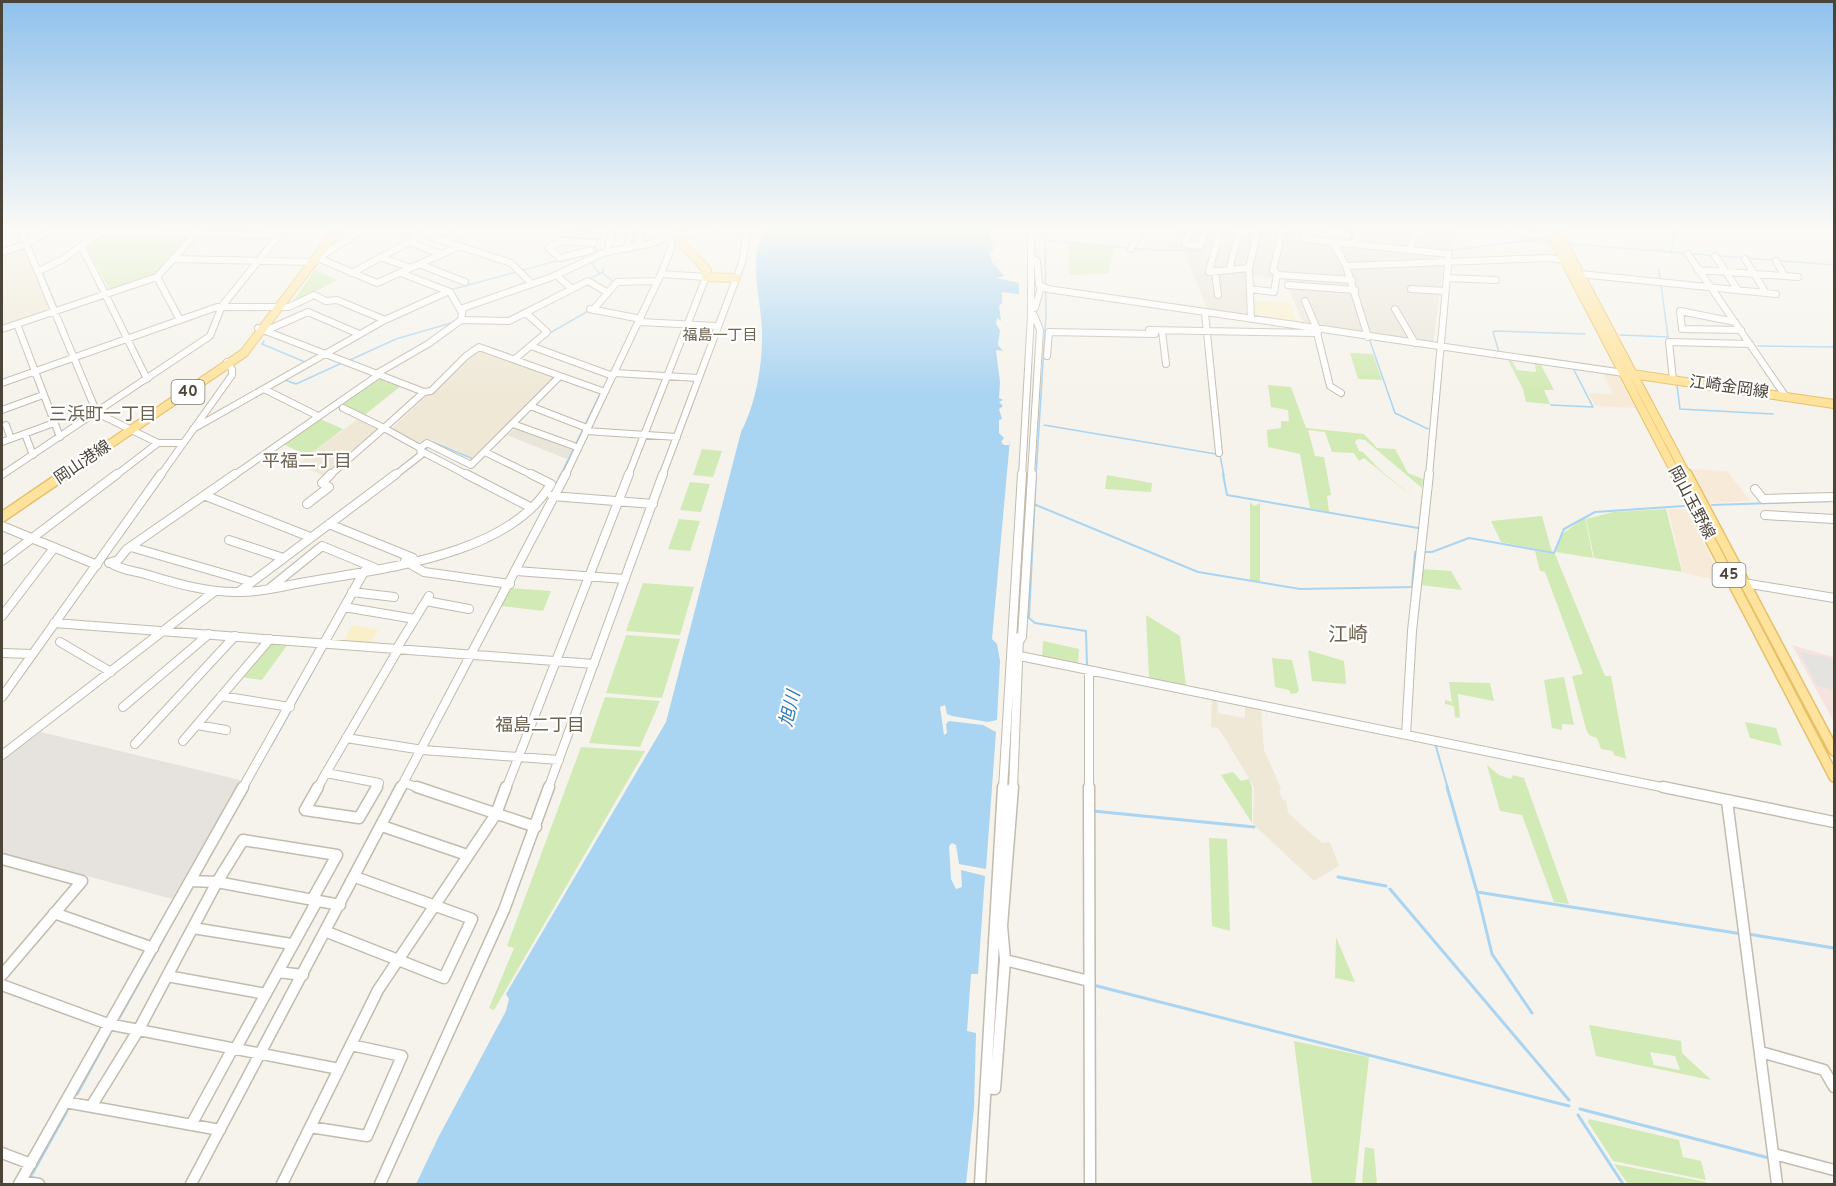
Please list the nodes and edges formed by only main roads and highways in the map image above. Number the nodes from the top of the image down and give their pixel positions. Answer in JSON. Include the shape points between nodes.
{"nodes":[{"id":1,"x":295,"y":284,"type":"edge"},
{"id":2,"x":1576,"y":284,"type":"edge"},
{"id":3,"x":1586,"y":284,"type":"edge"},
{"id":4,"x":1624,"y":373,"type":"junction"},
{"id":5,"x":1634,"y":375,"type":"junction"},
{"id":6,"x":1834,"y":404,"type":"edge"},
{"id":7,"x":2,"y":514,"type":"edge"},
{"id":8,"x":1834,"y":751,"type":"edge"},
{"id":9,"x":1834,"y":777,"type":"edge"}],
"edges":[{"from":1,"to":7,"type":"main road","name":"岡山港線","number":"40","via":[[249,348]]},
{"from":2,"to":4,"type":"main road","name":"岡山玉野線","number":"45"},
{"from":3,"to":5,"type":"main road","name":"岡山玉野線","number":"45"},
{"from":4,"to":5,"type":"main road","name":"江崎金岡線"},
{"from":4,"to":9,"type":"main road","name":"岡山玉野線","number":"45"},
{"from":5,"to":6,"type":"main road","name":"江崎金岡線"},
{"from":5,"to":8,"type":"main road","name":"岡山玉野線","number":"45"}]}
